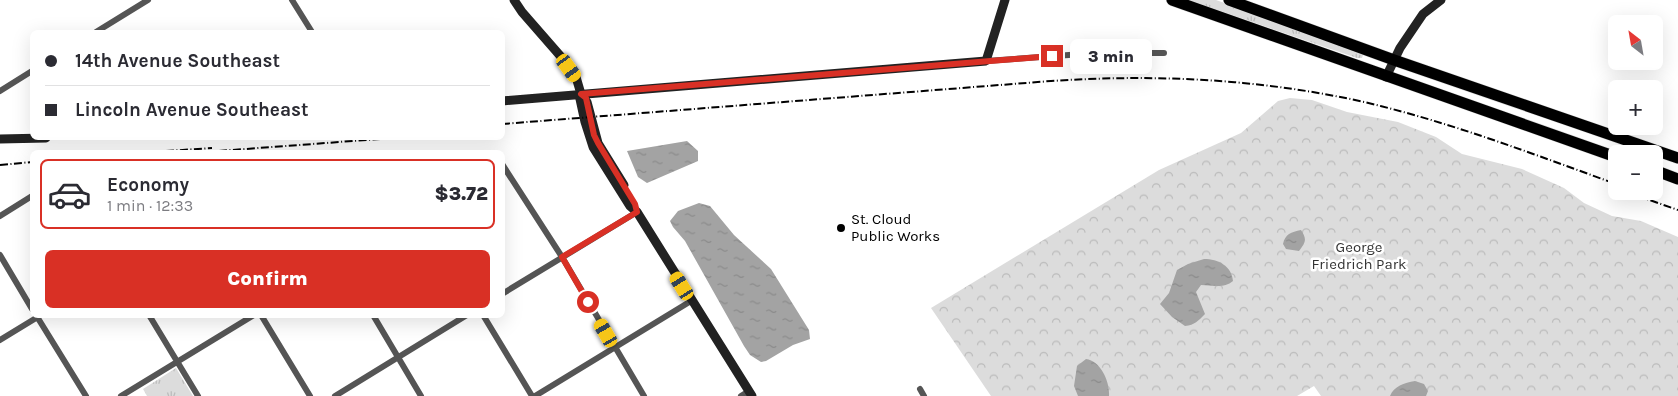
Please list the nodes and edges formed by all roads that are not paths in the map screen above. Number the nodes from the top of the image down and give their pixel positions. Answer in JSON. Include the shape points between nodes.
{"nodes":[{"id":1,"x":148,"y":0,"type":"edge"},
{"id":2,"x":292,"y":0,"type":"edge"},
{"id":3,"x":514,"y":0,"type":"edge"},
{"id":4,"x":1006,"y":0,"type":"edge"},
{"id":5,"x":1172,"y":0,"type":"edge"},
{"id":6,"x":1229,"y":0,"type":"edge"},
{"id":7,"x":1442,"y":0,"type":"edge"},
{"id":8,"x":99,"y":30,"type":"edge"},
{"id":9,"x":311,"y":30,"type":"edge"},
{"id":10,"x":1164,"y":53,"type":"dead end"},
{"id":11,"x":1394,"y":60,"type":"junction"},
{"id":12,"x":986,"y":61,"type":"junction"},
{"id":13,"x":30,"y":72,"type":"edge"},
{"id":14,"x":1386,"y":77,"type":"junction"},
{"id":15,"x":0,"y":91,"type":"edge"},
{"id":16,"x":581,"y":94,"type":"junction"},
{"id":17,"x":505,"y":101,"type":"edge"},
{"id":18,"x":30,"y":138,"type":"edge"},
{"id":19,"x":0,"y":139,"type":"edge"},
{"id":20,"x":1608,"y":154,"type":"edge"},
{"id":21,"x":1678,"y":158,"type":"edge"},
{"id":22,"x":505,"y":169,"type":"edge"},
{"id":23,"x":1663,"y":173,"type":"edge"},
{"id":24,"x":1678,"y":179,"type":"edge"},
{"id":25,"x":30,"y":197,"type":"edge"},
{"id":26,"x":637,"y":212,"type":"junction"},
{"id":27,"x":0,"y":216,"type":"edge"},
{"id":28,"x":0,"y":255,"type":"edge"},
{"id":29,"x":562,"y":257,"type":"junction"},
{"id":30,"x":505,"y":292,"type":"edge"},
{"id":31,"x":691,"y":301,"type":"junction"},
{"id":32,"x":30,"y":306,"type":"edge"},
{"id":33,"x":35,"y":318,"type":"edge"},
{"id":34,"x":39,"y":318,"type":"edge"},
{"id":35,"x":151,"y":318,"type":"edge"},
{"id":36,"x":249,"y":318,"type":"edge"},
{"id":37,"x":263,"y":318,"type":"edge"},
{"id":38,"x":375,"y":318,"type":"edge"},
{"id":39,"x":463,"y":318,"type":"edge"},
{"id":40,"x":485,"y":318,"type":"edge"},
{"id":41,"x":0,"y":340,"type":"edge"},
{"id":42,"x":614,"y":348,"type":"junction"},
{"id":43,"x":398,"y":358,"type":"junction"},
{"id":44,"x":178,"y":362,"type":"junction"},
{"id":45,"x":920,"y":389,"type":"dead end"},
{"id":46,"x":748,"y":394,"type":"edge"},
{"id":47,"x":86,"y":396,"type":"edge"},
{"id":48,"x":121,"y":396,"type":"edge"},
{"id":49,"x":198,"y":396,"type":"edge"},
{"id":50,"x":310,"y":396,"type":"edge"},
{"id":51,"x":334,"y":396,"type":"edge"},
{"id":52,"x":421,"y":396,"type":"edge"},
{"id":53,"x":534,"y":396,"type":"edge"},
{"id":54,"x":644,"y":396,"type":"edge"},
{"id":55,"x":924,"y":396,"type":"edge"}],
"edges":[{"from":1,"to":8,"type":"street"},
{"from":2,"to":9,"type":"street"},
{"from":3,"to":16,"type":"street","via":[[576,77]]},
{"from":4,"to":12,"type":"street"},
{"from":5,"to":14,"type":"highway"},
{"from":6,"to":11,"type":"highway"},
{"from":7,"to":11,"type":"street","via":[[1423,14]]},
{"from":10,"to":12,"type":"street","via":[[1090,53]]},
{"from":11,"to":14,"type":"street"},
{"from":11,"to":21,"type":"highway"},
{"from":12,"to":16,"type":"street"},
{"from":13,"to":15,"type":"street"},
{"from":14,"to":20,"type":"highway"},
{"from":16,"to":17,"type":"street"},
{"from":16,"to":26,"type":"street","via":[[586,98],[594,135]]},
{"from":18,"to":19,"type":"street"},
{"from":22,"to":29,"type":"street"},
{"from":23,"to":24,"type":"highway"},
{"from":25,"to":27,"type":"street"},
{"from":26,"to":29,"type":"street"},
{"from":26,"to":31,"type":"street"},
{"from":28,"to":32,"type":"street"},
{"from":29,"to":30,"type":"street"},
{"from":29,"to":42,"type":"street"},
{"from":31,"to":42,"type":"street"},
{"from":31,"to":46,"type":"street"},
{"from":33,"to":41,"type":"street"},
{"from":34,"to":47,"type":"street"},
{"from":35,"to":44,"type":"street"},
{"from":36,"to":44,"type":"street"},
{"from":37,"to":50,"type":"street"},
{"from":38,"to":43,"type":"street"},
{"from":39,"to":43,"type":"street"},
{"from":40,"to":53,"type":"street"},
{"from":42,"to":53,"type":"street"},
{"from":42,"to":54,"type":"street"},
{"from":43,"to":51,"type":"street"},
{"from":43,"to":52,"type":"street"},
{"from":44,"to":48,"type":"street"},
{"from":44,"to":49,"type":"street"},
{"from":45,"to":55,"type":"street"}]}
